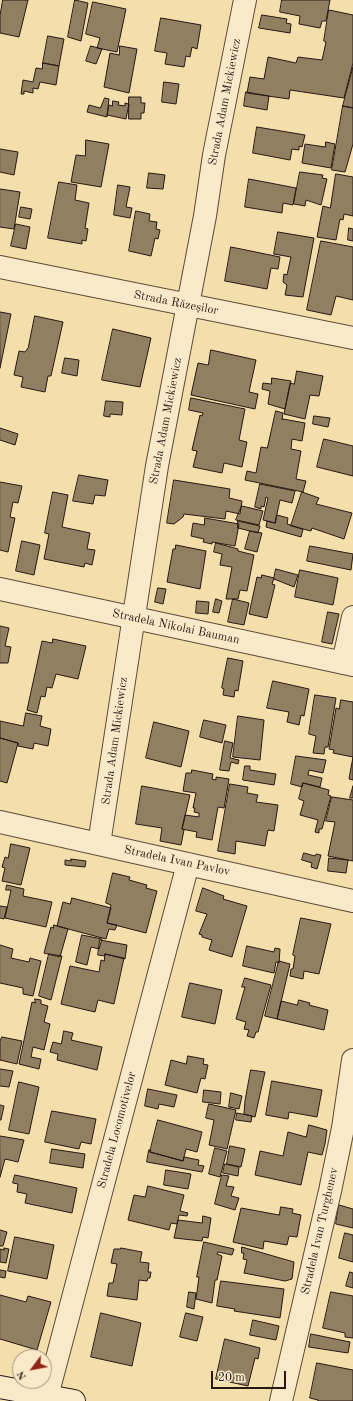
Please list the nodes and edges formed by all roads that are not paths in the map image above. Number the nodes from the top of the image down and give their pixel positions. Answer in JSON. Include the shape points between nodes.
{"nodes":[{"id":1,"x":246,"y":0,"type":"edge"},
{"id":2,"x":0,"y":267,"type":"edge"},
{"id":3,"x":188,"y":305,"type":"junction"},
{"id":4,"x":353,"y":338,"type":"edge"},
{"id":5,"x":0,"y":589,"type":"edge"},
{"id":6,"x":353,"y":617,"type":"edge"},
{"id":7,"x":132,"y":618,"type":"junction"},
{"id":8,"x":348,"y":664,"type":"edge"},
{"id":9,"x":0,"y":822,"type":"edge"},
{"id":10,"x":99,"y":844,"type":"junction"},
{"id":11,"x":188,"y":864,"type":"junction"},
{"id":12,"x":353,"y":901,"type":"edge"},
{"id":13,"x":353,"y":1060,"type":"edge"},
{"id":14,"x":0,"y":1387,"type":"edge"},
{"id":15,"x":47,"y":1396,"type":"junction"},
{"id":16,"x":74,"y":1401,"type":"edge"},
{"id":17,"x":281,"y":1401,"type":"edge"}],
"edges":[{"from":1,"to":3,"type":"street","name":"Strada Adam Mickiewicz","via":[[214,155]]},
{"from":2,"to":3,"type":"street","name":"Strada Răzeșilor"},
{"from":3,"to":4,"type":"street","name":"Strada Răzeșilor"},
{"from":3,"to":7,"type":"street","name":"Strada Adam Mickiewicz","via":[[157,466]]},
{"from":5,"to":7,"type":"street","name":"Stradela Nikolai Bauman"},
{"from":6,"to":8,"type":"street"},
{"from":7,"to":8,"type":"street","name":"Stradela Nikolai Bauman"},
{"from":7,"to":10,"type":"street","name":"Strada Adam Mickiewicz"},
{"from":9,"to":10,"type":"street","name":"Stradela Ivan Pavlov"},
{"from":10,"to":11,"type":"street","name":"Stradela Ivan Pavlov"},
{"from":11,"to":12,"type":"street","name":"Stradela Ivan Pavlov"},
{"from":11,"to":15,"type":"street","name":"Stradela Locomotivelor"},
{"from":13,"to":17,"type":"street","name":"Stradela Ivan Turghenev","via":[[330,1190]]},
{"from":14,"to":15,"type":"street"},
{"from":15,"to":16,"type":"street"}]}
